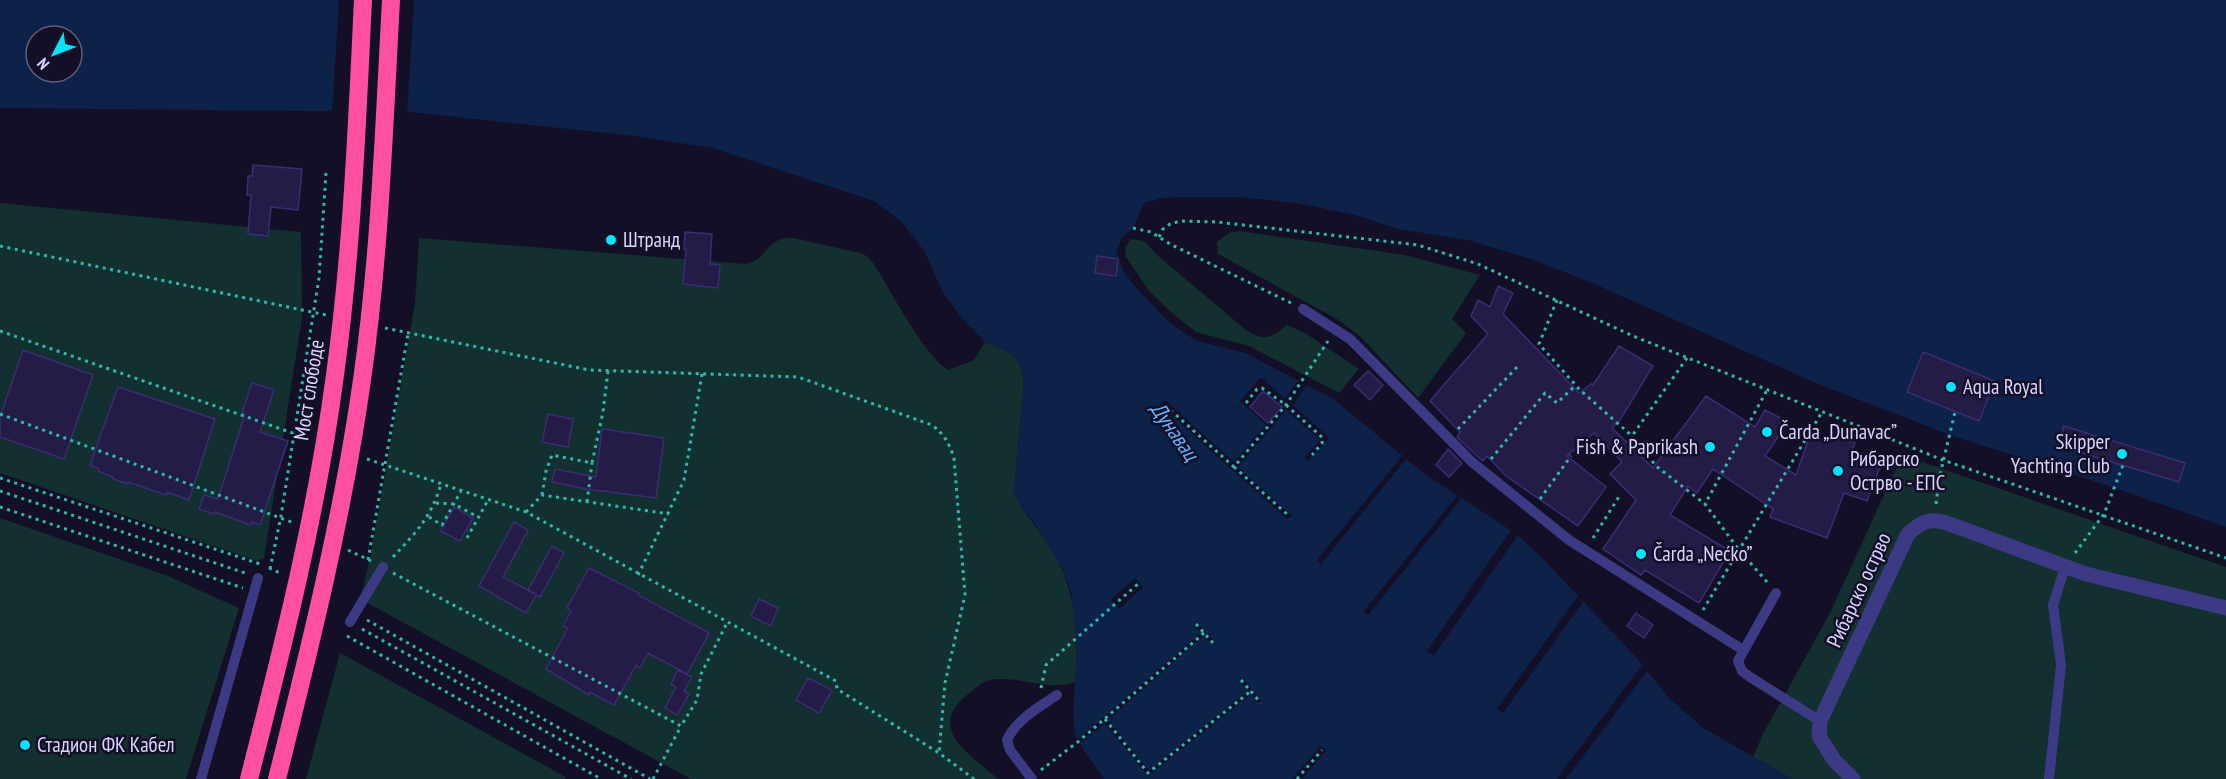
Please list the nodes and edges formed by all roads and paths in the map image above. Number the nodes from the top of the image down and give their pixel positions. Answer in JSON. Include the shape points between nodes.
{"nodes":[{"id":1,"x":363,"y":0,"type":"edge"},
{"id":2,"x":391,"y":0,"type":"edge"},
{"id":3,"x":326,"y":173,"type":"dead end"},
{"id":4,"x":1133,"y":228,"type":"dead end"},
{"id":5,"x":1160,"y":237,"type":"junction"},
{"id":6,"x":0,"y":246,"type":"edge"},
{"id":7,"x":1557,"y":300,"type":"junction"},
{"id":8,"x":1303,"y":309,"type":"joint"},
{"id":9,"x":314,"y":312,"type":"junction"},
{"id":10,"x":335,"y":317,"type":"dead end"},
{"id":11,"x":377,"y":327,"type":"dead end"},
{"id":12,"x":1336,"y":330,"type":"junction"},
{"id":13,"x":0,"y":331,"type":"edge"},
{"id":14,"x":409,"y":334,"type":"junction"},
{"id":15,"x":1687,"y":358,"type":"junction"},
{"id":16,"x":1519,"y":365,"type":"dead end"},
{"id":17,"x":608,"y":371,"type":"junction"},
{"id":18,"x":702,"y":374,"type":"junction"},
{"id":19,"x":1576,"y":385,"type":"junction"},
{"id":20,"x":1767,"y":390,"type":"junction"},
{"id":21,"x":1246,"y":402,"type":"dead end"},
{"id":22,"x":1165,"y":405,"type":"dead end"},
{"id":23,"x":1286,"y":405,"type":"junction"},
{"id":24,"x":1822,"y":412,"type":"junction"},
{"id":25,"x":1955,"y":412,"type":"dead end"},
{"id":26,"x":294,"y":434,"type":"junction"},
{"id":27,"x":1632,"y":436,"type":"junction"},
{"id":28,"x":1449,"y":439,"type":"junction"},
{"id":29,"x":1312,"y":454,"type":"dead end"},
{"id":30,"x":1571,"y":456,"type":"dead end"},
{"id":31,"x":1943,"y":460,"type":"junction"},
{"id":32,"x":592,"y":463,"type":"junction"},
{"id":33,"x":2123,"y":465,"type":"dead end"},
{"id":34,"x":385,"y":466,"type":"junction"},
{"id":35,"x":1234,"y":467,"type":"junction"},
{"id":36,"x":1482,"y":470,"type":"junction"},
{"id":37,"x":0,"y":478,"type":"edge"},
{"id":38,"x":441,"y":484,"type":"junction"},
{"id":39,"x":461,"y":491,"type":"junction"},
{"id":40,"x":542,"y":495,"type":"junction"},
{"id":41,"x":1620,"y":495,"type":"dead end"},
{"id":42,"x":488,"y":500,"type":"junction"},
{"id":43,"x":586,"y":502,"type":"junction"},
{"id":44,"x":435,"y":503,"type":"junction"},
{"id":45,"x":454,"y":504,"type":"junction"},
{"id":46,"x":1705,"y":504,"type":"junction"},
{"id":47,"x":1532,"y":511,"type":"junction"},
{"id":48,"x":526,"y":512,"type":"junction"},
{"id":49,"x":669,"y":514,"type":"junction"},
{"id":50,"x":2104,"y":514,"type":"junction"},
{"id":51,"x":1288,"y":516,"type":"dead end"},
{"id":52,"x":429,"y":517,"type":"junction"},
{"id":53,"x":478,"y":517,"type":"junction"},
{"id":54,"x":1934,"y":519,"type":"junction"},
{"id":55,"x":466,"y":538,"type":"dead end"},
{"id":56,"x":1586,"y":550,"type":"junction"},
{"id":57,"x":1739,"y":550,"type":"junction"},
{"id":58,"x":2226,"y":558,"type":"edge"},
{"id":59,"x":368,"y":560,"type":"dead end"},
{"id":60,"x":383,"y":567,"type":"joint"},
{"id":61,"x":2065,"y":567,"type":"junction"},
{"id":62,"x":270,"y":568,"type":"junction"},
{"id":63,"x":638,"y":574,"type":"junction"},
{"id":64,"x":263,"y":576,"type":"joint"},
{"id":65,"x":291,"y":579,"type":"dead end"},
{"id":66,"x":1139,"y":583,"type":"dead end"},
{"id":67,"x":1776,"y":593,"type":"joint"},
{"id":68,"x":2226,"y":608,"type":"edge"},
{"id":69,"x":352,"y":617,"type":"joint"},
{"id":70,"x":1698,"y":620,"type":"junction"},
{"id":71,"x":1196,"y":624,"type":"dead end"},
{"id":72,"x":1204,"y":633,"type":"junction"},
{"id":73,"x":1214,"y":644,"type":"dead end"},
{"id":74,"x":1743,"y":650,"type":"junction"},
{"id":75,"x":1046,"y":665,"type":"dead end"},
{"id":76,"x":1241,"y":680,"type":"dead end"},
{"id":77,"x":1251,"y":691,"type":"junction"},
{"id":78,"x":1057,"y":695,"type":"dead end"},
{"id":79,"x":1261,"y":704,"type":"dead end"},
{"id":80,"x":1105,"y":719,"type":"junction"},
{"id":81,"x":1820,"y":721,"type":"junction"},
{"id":82,"x":681,"y":726,"type":"dead end"},
{"id":83,"x":1322,"y":750,"type":"dead end"},
{"id":84,"x":939,"y":753,"type":"junction"},
{"id":85,"x":1032,"y":778,"type":"edge"},
{"id":86,"x":201,"y":779,"type":"edge"},
{"id":87,"x":249,"y":779,"type":"edge"},
{"id":88,"x":277,"y":779,"type":"edge"},
{"id":89,"x":652,"y":779,"type":"edge"},
{"id":90,"x":974,"y":779,"type":"edge"},
{"id":91,"x":1297,"y":779,"type":"edge"},
{"id":92,"x":1853,"y":779,"type":"edge"},
{"id":93,"x":2049,"y":779,"type":"edge"}],
"edges":[{"from":1,"to":87,"type":"highway","name":"Мост слободе","via":[[352,223],[335,377],[311,517]]},
{"from":2,"to":88,"type":"highway","via":[[379,223],[362,380],[336,533]]},
{"from":3,"to":9,"type":"path"},
{"from":4,"to":5,"type":"path"},
{"from":5,"to":7,"type":"path","via":[[1163,228],[1170,224],[1217,222],[1418,245],[1478,264]]},
{"from":5,"to":8,"type":"path"},
{"from":6,"to":9,"type":"path"},
{"from":7,"to":15,"type":"path"},
{"from":7,"to":19,"type":"path","via":[[1539,344]]},
{"from":8,"to":12,"type":"lane"},
{"from":9,"to":10,"type":"path"},
{"from":9,"to":26,"type":"path"},
{"from":11,"to":14,"type":"path"},
{"from":12,"to":23,"type":"path"},
{"from":12,"to":28,"type":"lane","via":[[1350,339]]},
{"from":13,"to":26,"type":"path"},
{"from":14,"to":17,"type":"path"},
{"from":14,"to":34,"type":"path"},
{"from":15,"to":20,"type":"path"},
{"from":15,"to":27,"type":"path"},
{"from":16,"to":28,"type":"path"},
{"from":17,"to":18,"type":"path"},
{"from":17,"to":32,"type":"path"},
{"from":18,"to":49,"type":"path","via":[[684,480]]},
{"from":18,"to":84,"type":"path","via":[[798,377],[932,425],[945,438],[954,458],[965,595],[945,683]]},
{"from":19,"to":27,"type":"path"},
{"from":19,"to":36,"type":"path","via":[[1557,403],[1545,393]]},
{"from":20,"to":24,"type":"path"},
{"from":20,"to":46,"type":"path"},
{"from":21,"to":23,"type":"path","via":[[1262,388]]},
{"from":22,"to":35,"type":"path"},
{"from":23,"to":29,"type":"path","via":[[1323,438]]},
{"from":23,"to":35,"type":"path"},
{"from":24,"to":31,"type":"path"},
{"from":24,"to":57,"type":"path"},
{"from":25,"to":31,"type":"path"},
{"from":26,"to":62,"type":"path"},
{"from":27,"to":46,"type":"path","via":[[1656,466]]},
{"from":28,"to":36,"type":"lane"},
{"from":30,"to":47,"type":"path"},
{"from":31,"to":50,"type":"path"},
{"from":31,"to":54,"type":"path"},
{"from":32,"to":40,"type":"path","via":[[552,455]]},
{"from":32,"to":43,"type":"path"},
{"from":33,"to":50,"type":"path"},
{"from":34,"to":38,"type":"path"},
{"from":34,"to":59,"type":"path"},
{"from":35,"to":51,"type":"path"},
{"from":36,"to":47,"type":"lane"},
{"from":37,"to":62,"type":"path"},
{"from":38,"to":39,"type":"path"},
{"from":38,"to":44,"type":"path"},
{"from":39,"to":42,"type":"path"},
{"from":39,"to":45,"type":"path"},
{"from":40,"to":43,"type":"path"},
{"from":40,"to":48,"type":"path"},
{"from":41,"to":56,"type":"path"},
{"from":42,"to":48,"type":"path"},
{"from":42,"to":53,"type":"path"},
{"from":43,"to":49,"type":"path"},
{"from":44,"to":45,"type":"path"},
{"from":44,"to":52,"type":"path"},
{"from":45,"to":52,"type":"path","via":[[442,525]]},
{"from":45,"to":53,"type":"path"},
{"from":46,"to":57,"type":"path"},
{"from":47,"to":56,"type":"lane"},
{"from":48,"to":63,"type":"path"},
{"from":49,"to":63,"type":"path"},
{"from":50,"to":58,"type":"path"},
{"from":50,"to":61,"type":"path"},
{"from":52,"to":60,"type":"path"},
{"from":53,"to":55,"type":"path"},
{"from":54,"to":61,"type":"street"},
{"from":54,"to":81,"type":"street","name":"Рибарско острво","via":[[1920,523],[1908,534]]},
{"from":56,"to":70,"type":"lane"},
{"from":57,"to":67,"type":"path"},
{"from":57,"to":70,"type":"path"},
{"from":60,"to":69,"type":"lane"},
{"from":61,"to":68,"type":"street"},
{"from":61,"to":93,"type":"lane","via":[[2053,605],[2061,665]]},
{"from":62,"to":64,"type":"path"},
{"from":62,"to":65,"type":"path"},
{"from":63,"to":84,"type":"path","via":[[836,681],[837,689]]},
{"from":64,"to":86,"type":"lane"},
{"from":66,"to":75,"type":"path"},
{"from":67,"to":74,"type":"lane"},
{"from":69,"to":89,"type":"path"},
{"from":70,"to":74,"type":"lane"},
{"from":71,"to":72,"type":"path"},
{"from":72,"to":73,"type":"path"},
{"from":72,"to":80,"type":"path"},
{"from":74,"to":81,"type":"lane","via":[[1738,661],[1742,671]]},
{"from":76,"to":77,"type":"path"},
{"from":77,"to":79,"type":"path"},
{"from":77,"to":80,"type":"path","via":[[1148,773]]},
{"from":78,"to":85,"type":"lane","via":[[1030,714],[1007,740]]},
{"from":80,"to":85,"type":"path"},
{"from":81,"to":92,"type":"street","via":[[1819,736],[1834,760]]},
{"from":82,"to":89,"type":"path"},
{"from":83,"to":91,"type":"path"},
{"from":84,"to":90,"type":"path"}]}
